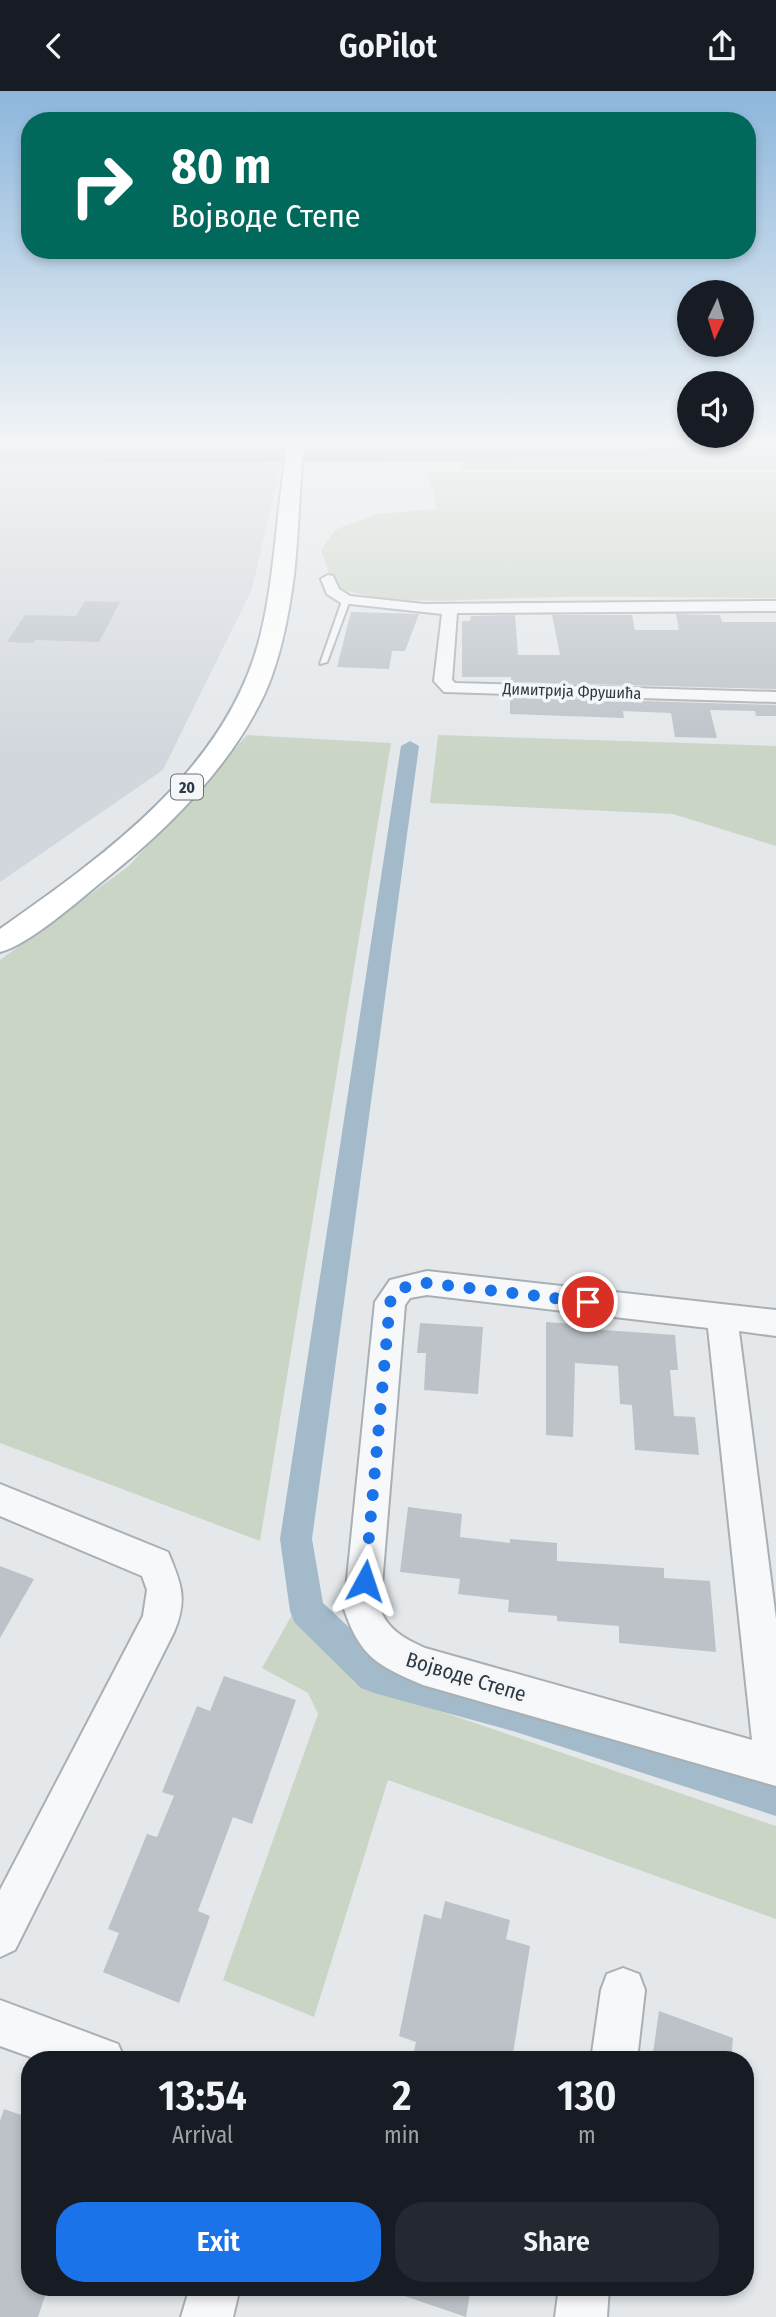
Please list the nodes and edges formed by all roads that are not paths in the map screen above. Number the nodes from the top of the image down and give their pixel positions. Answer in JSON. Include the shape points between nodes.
{"nodes":[{"id":1,"x":286,"y":547,"type":"edge"},
{"id":2,"x":328,"y":579,"type":"dead end"},
{"id":3,"x":346,"y":600,"type":"junction"},
{"id":4,"x":776,"y":606,"type":"edge"},
{"id":5,"x":450,"y":609,"type":"junction"},
{"id":6,"x":323,"y":662,"type":"dead end"},
{"id":7,"x":776,"y":697,"type":"edge"},
{"id":8,"x":0,"y":943,"type":"edge"},
{"id":9,"x":722,"y":1317,"type":"junction"},
{"id":10,"x":776,"y":1322,"type":"edge"},
{"id":11,"x":0,"y":1500,"type":"edge"},
{"id":12,"x":775,"y":1766,"type":"edge"},
{"id":13,"x":0,"y":1935,"type":"edge"},
{"id":14,"x":623,"y":1990,"type":"dead end"},
{"id":15,"x":0,"y":2023,"type":"edge"},
{"id":16,"x":77,"y":2051,"type":"edge"},
{"id":17,"x":615,"y":2051,"type":"edge"},
{"id":18,"x":212,"y":2296,"type":"edge"},
{"id":19,"x":583,"y":2296,"type":"edge"},
{"id":20,"x":206,"y":2317,"type":"edge"},
{"id":21,"x":580,"y":2317,"type":"edge"}],
"edges":[{"from":1,"to":8,"type":"main road","number":"20","via":[[275,621],[258,680],[247,706],[200,774],[111,859]]},
{"from":2,"to":3,"type":"street","via":[[332,591]]},
{"from":3,"to":5,"type":"street"},
{"from":3,"to":6,"type":"lane"},
{"from":4,"to":5,"type":"street"},
{"from":5,"to":7,"type":"street","name":"Димитрија Фрушића","via":[[443,681],[450,688]]},
{"from":9,"to":10,"type":"street","name":"Војводе Степе"},
{"from":9,"to":12,"type":"street","name":"Војводе Степе"},
{"from":9,"to":12,"type":"street","name":"Војводе Степе","via":[[427,1283],[401,1288],[390,1302],[362,1609],[369,1633],[394,1654],[423,1666]]},
{"from":11,"to":13,"type":"street","via":[[155,1564],[162,1576],[165,1604]]},
{"from":14,"to":17,"type":"street"},
{"from":15,"to":16,"type":"street"},
{"from":18,"to":20,"type":"street"},
{"from":19,"to":21,"type":"street"}]}
